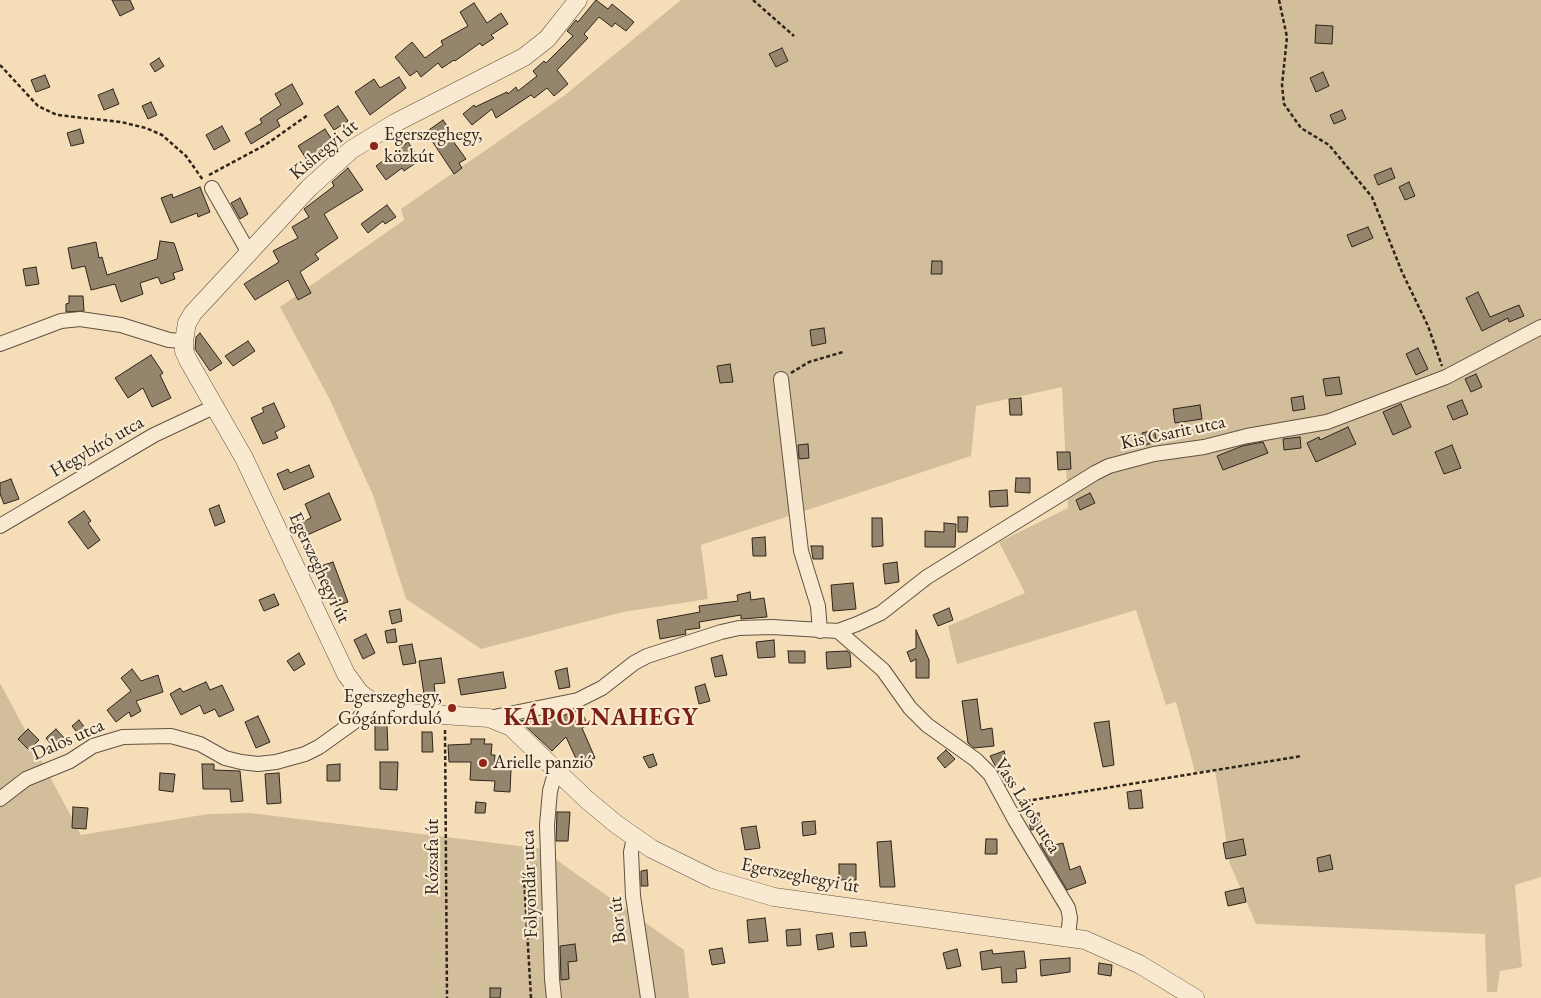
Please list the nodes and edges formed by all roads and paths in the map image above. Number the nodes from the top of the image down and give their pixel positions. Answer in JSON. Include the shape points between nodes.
{"nodes":[{"id":1,"x":578,"y":0,"type":"edge"},
{"id":2,"x":754,"y":0,"type":"edge"},
{"id":3,"x":1279,"y":0,"type":"edge"},
{"id":4,"x":794,"y":36,"type":"dead end"},
{"id":5,"x":0,"y":65,"type":"edge"},
{"id":6,"x":308,"y":115,"type":"dead end"},
{"id":7,"x":212,"y":188,"type":"junction"},
{"id":8,"x":248,"y":253,"type":"junction"},
{"id":9,"x":1541,"y":327,"type":"edge"},
{"id":10,"x":184,"y":341,"type":"junction"},
{"id":11,"x":0,"y":344,"type":"edge"},
{"id":12,"x":843,"y":352,"type":"dead end"},
{"id":13,"x":1446,"y":377,"type":"junction"},
{"id":14,"x":782,"y":379,"type":"joint"},
{"id":15,"x":216,"y":406,"type":"junction"},
{"id":16,"x":0,"y":526,"type":"edge"},
{"id":17,"x":820,"y":630,"type":"junction"},
{"id":18,"x":838,"y":630,"type":"junction"},
{"id":19,"x":374,"y":703,"type":"junction"},
{"id":20,"x":444,"y":716,"type":"junction"},
{"id":21,"x":489,"y":718,"type":"junction"},
{"id":22,"x":1302,"y":756,"type":"dead end"},
{"id":23,"x":556,"y":770,"type":"junction"},
{"id":24,"x":0,"y":799,"type":"edge"},
{"id":25,"x":1006,"y":804,"type":"junction"},
{"id":26,"x":634,"y":837,"type":"junction"},
{"id":27,"x":548,"y":865,"type":"junction"},
{"id":28,"x":1068,"y":936,"type":"junction"},
{"id":29,"x":447,"y":998,"type":"edge"},
{"id":30,"x":531,"y":998,"type":"edge"},
{"id":31,"x":554,"y":998,"type":"edge"},
{"id":32,"x":648,"y":998,"type":"edge"},
{"id":33,"x":1195,"y":998,"type":"edge"}],
"edges":[{"from":1,"to":8,"type":"street","name":"Kishegyi út","via":[[547,39],[524,57],[395,123],[351,150],[309,188]]},
{"from":2,"to":4,"type":"path"},
{"from":3,"to":13,"type":"path","via":[[1287,37],[1282,85],[1284,104],[1302,128],[1334,150],[1372,196],[1402,272],[1428,326]]},
{"from":5,"to":7,"type":"path","via":[[38,106],[57,115],[121,122],[162,135],[186,156]]},
{"from":6,"to":7,"type":"path","via":[[265,145],[211,173],[207,178]]},
{"from":7,"to":8,"type":"street"},
{"from":8,"to":10,"type":"street","name":"Kishegyi út","via":[[193,313],[187,323]]},
{"from":9,"to":13,"type":"street","name":"Kis Csarit utca"},
{"from":10,"to":11,"type":"street","via":[[169,340],[121,324],[80,319],[61,321]]},
{"from":10,"to":15,"type":"street","name":"Egerszeghegyi út","via":[[188,360]]},
{"from":12,"to":14,"type":"path","via":[[810,362]]},
{"from":13,"to":18,"type":"street","name":"Kis Csarit utca","via":[[1327,422],[1154,454],[1109,466],[926,578],[881,613]]},
{"from":14,"to":17,"type":"street","via":[[801,551],[818,606]]},
{"from":15,"to":16,"type":"street","name":"Hegybíró utca","via":[[154,435]]},
{"from":15,"to":19,"type":"street","name":"Egerszeghegyi út","via":[[264,499],[338,659],[360,693]]},
{"from":17,"to":18,"type":"street","name":"Egerszeghegyi út"},
{"from":17,"to":21,"type":"street","name":"Egerszeghegyi út","via":[[772,627],[721,632],[647,656],[602,688],[578,700]]},
{"from":18,"to":25,"type":"street","name":"Vass Lajos utca","via":[[882,670],[926,725],[985,769]]},
{"from":19,"to":20,"type":"street","name":"Egerszeghegyi út","via":[[394,712]]},
{"from":19,"to":24,"type":"street","name":"Dalos utca","via":[[319,747],[276,762],[241,762],[225,758],[200,744],[171,736],[123,737],[93,746],[70,761],[26,779]]},
{"from":20,"to":21,"type":"street","name":"Egerszeghegyi út"},
{"from":20,"to":29,"type":"path","name":"Rózsafa út"},
{"from":21,"to":23,"type":"street","name":"Egerszeghegyi út","via":[[511,727]]},
{"from":22,"to":25,"type":"path"},
{"from":23,"to":26,"type":"street","name":"Egerszeghegyi út"},
{"from":23,"to":27,"type":"street","name":"Folyondár utca","via":[[550,791],[547,825]]},
{"from":25,"to":28,"type":"street","name":"Vass Lajos utca","via":[[1068,908]]},
{"from":26,"to":28,"type":"street","name":"Egerszeghegyi út","via":[[706,876],[774,897]]},
{"from":26,"to":32,"type":"street","name":"Bor út","via":[[631,852],[633,896]]},
{"from":27,"to":30,"type":"path","via":[[531,866],[524,877]]},
{"from":27,"to":31,"type":"street","name":"Folyondár utca"},
{"from":28,"to":33,"type":"street","name":"Egerszeghegyi út","via":[[1116,952]]}]}
